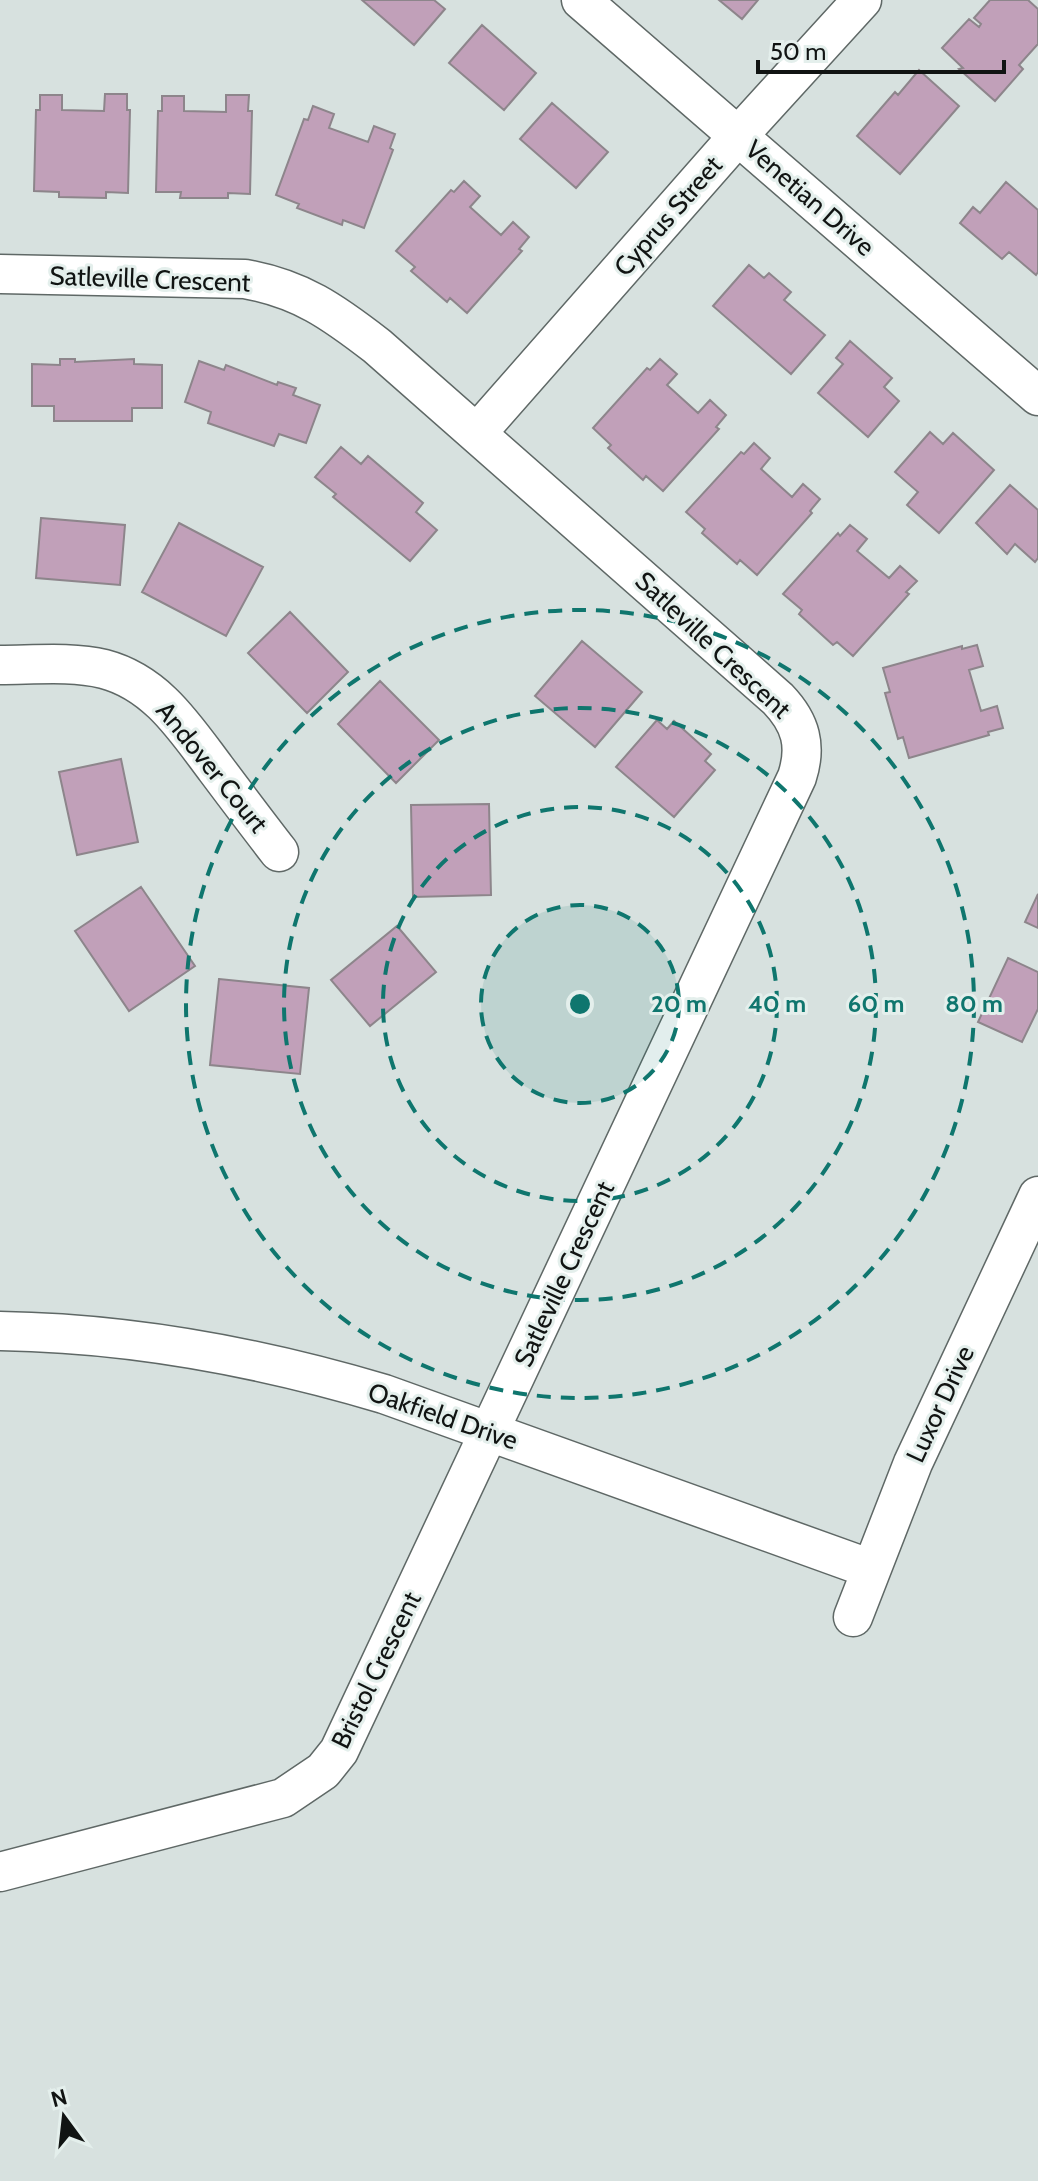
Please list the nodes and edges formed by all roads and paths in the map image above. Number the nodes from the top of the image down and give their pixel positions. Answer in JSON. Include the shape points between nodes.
{"nodes":[{"id":1,"x":581,"y":0,"type":"edge"},
{"id":2,"x":862,"y":0,"type":"edge"},
{"id":3,"x":738,"y":136,"type":"junction"},
{"id":4,"x":0,"y":274,"type":"edge"},
{"id":5,"x":1038,"y":396,"type":"edge"},
{"id":6,"x":477,"y":433,"type":"junction"},
{"id":7,"x":0,"y":665,"type":"edge"},
{"id":8,"x":279,"y":852,"type":"dead end"},
{"id":9,"x":1038,"y":1196,"type":"edge"},
{"id":10,"x":0,"y":1331,"type":"edge"},
{"id":11,"x":490,"y":1432,"type":"junction"},
{"id":12,"x":871,"y":1569,"type":"junction"},
{"id":13,"x":853,"y":1617,"type":"dead end"},
{"id":14,"x":0,"y":1872,"type":"edge"}],
"edges":[{"from":1,"to":3,"type":"street","name":"Venetian Drive"},
{"from":2,"to":3,"type":"street","name":"Cyprus Street"},
{"from":3,"to":5,"type":"street","name":"Venetian Drive"},
{"from":3,"to":6,"type":"street","name":"Cyprus Street"},
{"from":4,"to":6,"type":"street","name":"Satleville Crescent","via":[[223,278],[272,284],[317,302],[343,320]]},
{"from":6,"to":11,"type":"street","name":"Satleville Crescent","via":[[778,699],[790,712],[803,745],[797,777]]},
{"from":7,"to":8,"type":"street","name":"Andover Court","via":[[86,666],[139,684],[175,714]]},
{"from":9,"to":12,"type":"street","name":"Luxor Drive","via":[[913,1463]]},
{"from":10,"to":11,"type":"street","name":"Oakfield Drive","via":[[104,1337],[223,1354],[330,1378]]},
{"from":11,"to":12,"type":"street","name":"Oakfield Drive"},
{"from":11,"to":14,"type":"street","name":"Bristol Crescent","via":[[351,1728],[323,1771],[283,1798]]},
{"from":12,"to":13,"type":"street","name":"Luxor Drive"}]}
